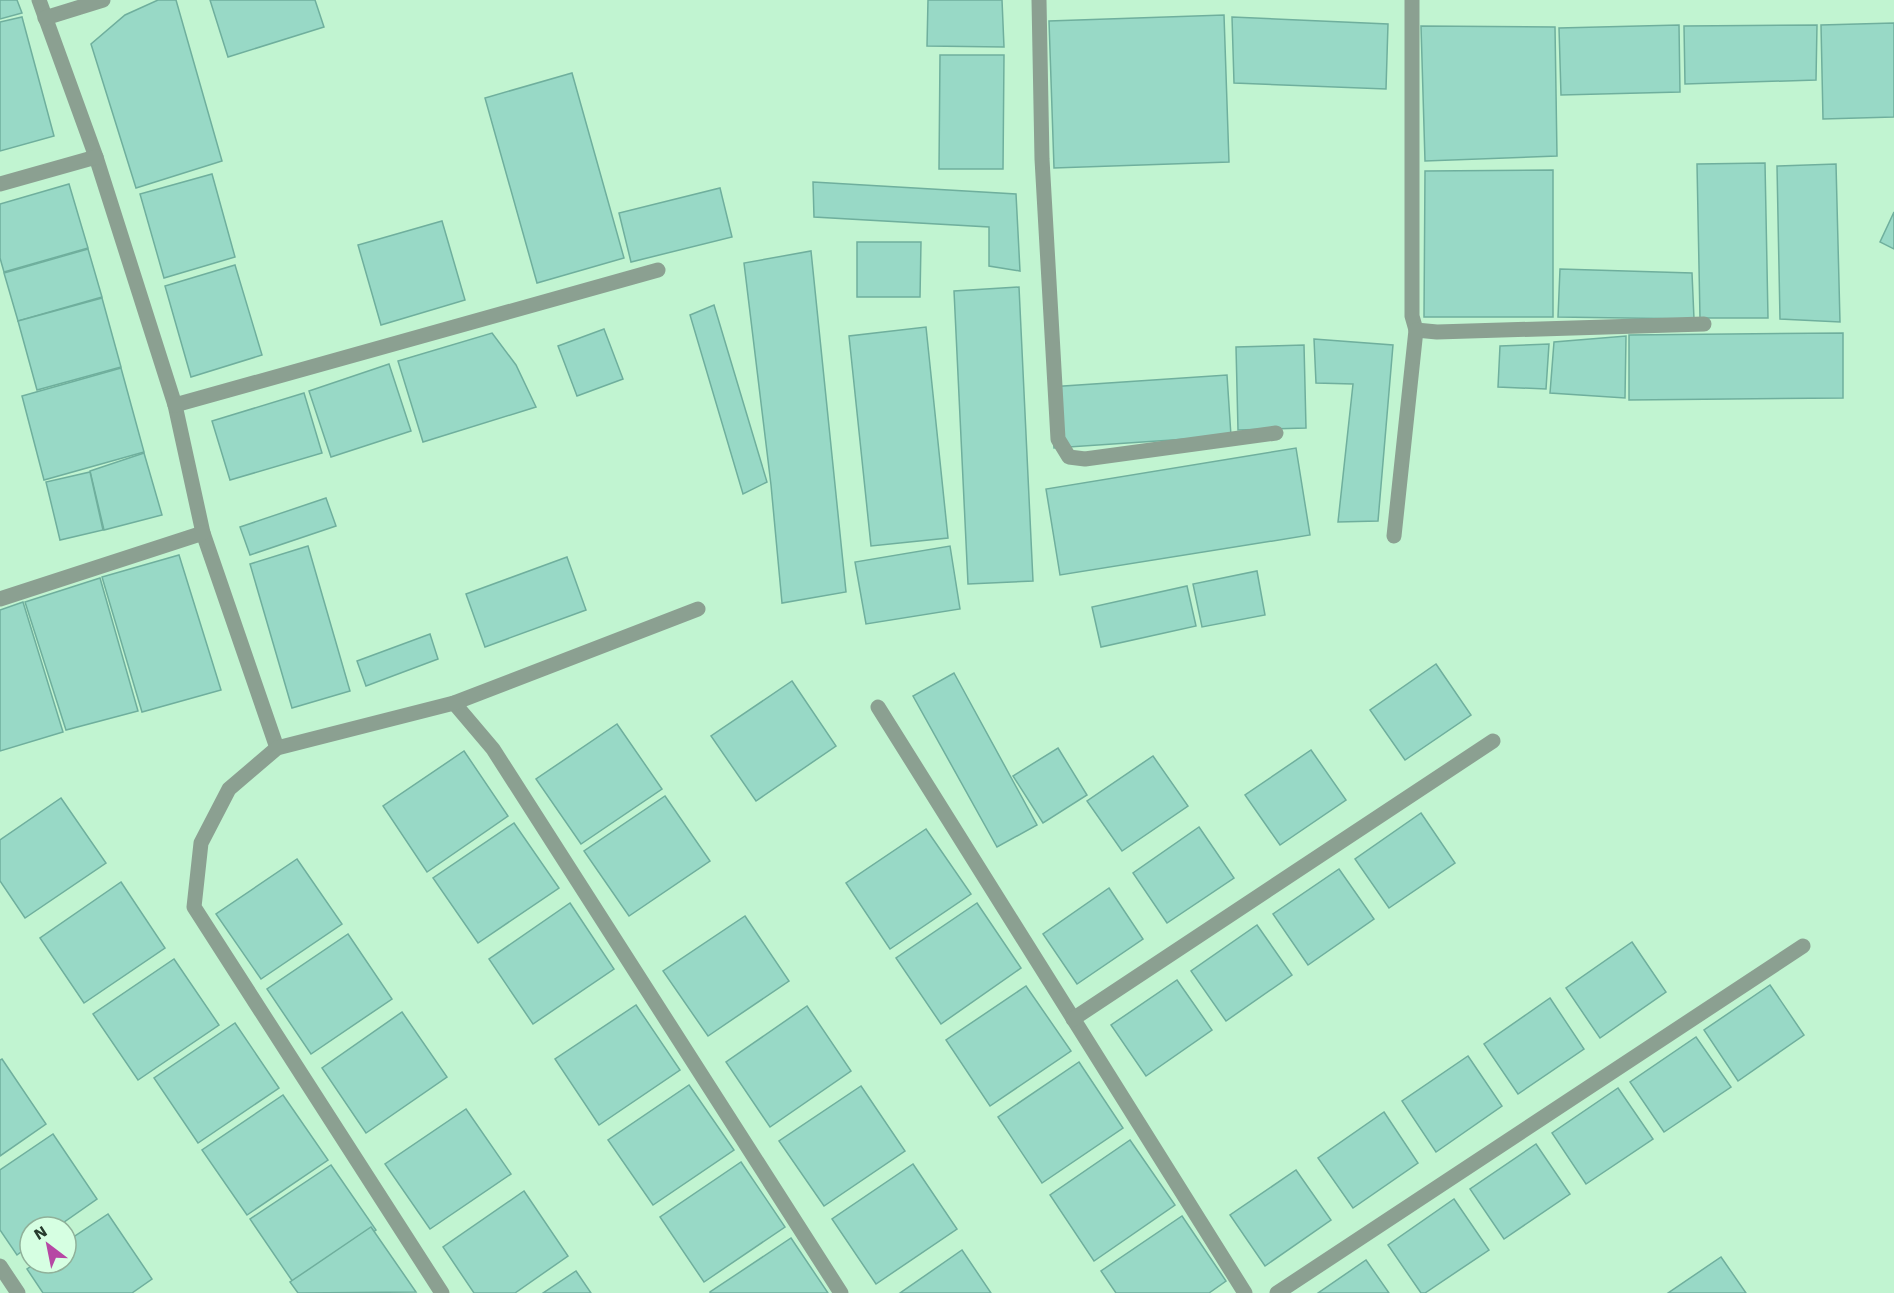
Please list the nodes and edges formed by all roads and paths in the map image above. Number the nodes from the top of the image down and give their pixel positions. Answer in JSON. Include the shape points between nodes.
{"nodes":[{"id":1,"x":39,"y":0,"type":"edge"},
{"id":2,"x":103,"y":0,"type":"edge"},
{"id":3,"x":1039,"y":0,"type":"edge"},
{"id":4,"x":1412,"y":0,"type":"edge"},
{"id":5,"x":45,"y":18,"type":"junction"},
{"id":6,"x":96,"y":158,"type":"junction"},
{"id":7,"x":0,"y":184,"type":"edge"},
{"id":8,"x":658,"y":270,"type":"dead end"},
{"id":9,"x":1704,"y":324,"type":"dead end"},
{"id":10,"x":1416,"y":330,"type":"junction"},
{"id":11,"x":175,"y":405,"type":"junction"},
{"id":12,"x":1276,"y":433,"type":"dead end"},
{"id":13,"x":203,"y":533,"type":"junction"},
{"id":14,"x":1394,"y":536,"type":"dead end"},
{"id":15,"x":0,"y":599,"type":"edge"},
{"id":16,"x":698,"y":609,"type":"dead end"},
{"id":17,"x":454,"y":703,"type":"junction"},
{"id":18,"x":878,"y":707,"type":"dead end"},
{"id":19,"x":1493,"y":741,"type":"dead end"},
{"id":20,"x":277,"y":748,"type":"junction"},
{"id":21,"x":1803,"y":946,"type":"dead end"},
{"id":22,"x":1073,"y":1019,"type":"junction"},
{"id":23,"x":0,"y":1266,"type":"edge"},
{"id":24,"x":18,"y":1293,"type":"edge"},
{"id":25,"x":442,"y":1293,"type":"edge"},
{"id":26,"x":841,"y":1293,"type":"edge"},
{"id":27,"x":1245,"y":1293,"type":"edge"},
{"id":28,"x":1277,"y":1293,"type":"edge"}],
"edges":[{"from":1,"to":5,"type":"street"},
{"from":2,"to":5,"type":"street"},
{"from":3,"to":12,"type":"street","via":[[1042,159],[1058,439],[1069,458],[1085,459]]},
{"from":4,"to":10,"type":"street","via":[[1412,316]]},
{"from":5,"to":6,"type":"street"},
{"from":6,"to":7,"type":"street"},
{"from":6,"to":11,"type":"street"},
{"from":8,"to":11,"type":"street"},
{"from":9,"to":10,"type":"street"},
{"from":10,"to":14,"type":"street"},
{"from":11,"to":13,"type":"street"},
{"from":13,"to":15,"type":"street"},
{"from":13,"to":20,"type":"street"},
{"from":16,"to":17,"type":"street"},
{"from":17,"to":20,"type":"street"},
{"from":17,"to":26,"type":"street","via":[[493,749]]},
{"from":18,"to":22,"type":"street"},
{"from":19,"to":22,"type":"street"},
{"from":20,"to":25,"type":"street","via":[[229,789],[201,843],[194,907]]},
{"from":21,"to":28,"type":"street"},
{"from":22,"to":27,"type":"street"},
{"from":23,"to":24,"type":"street"}]}
